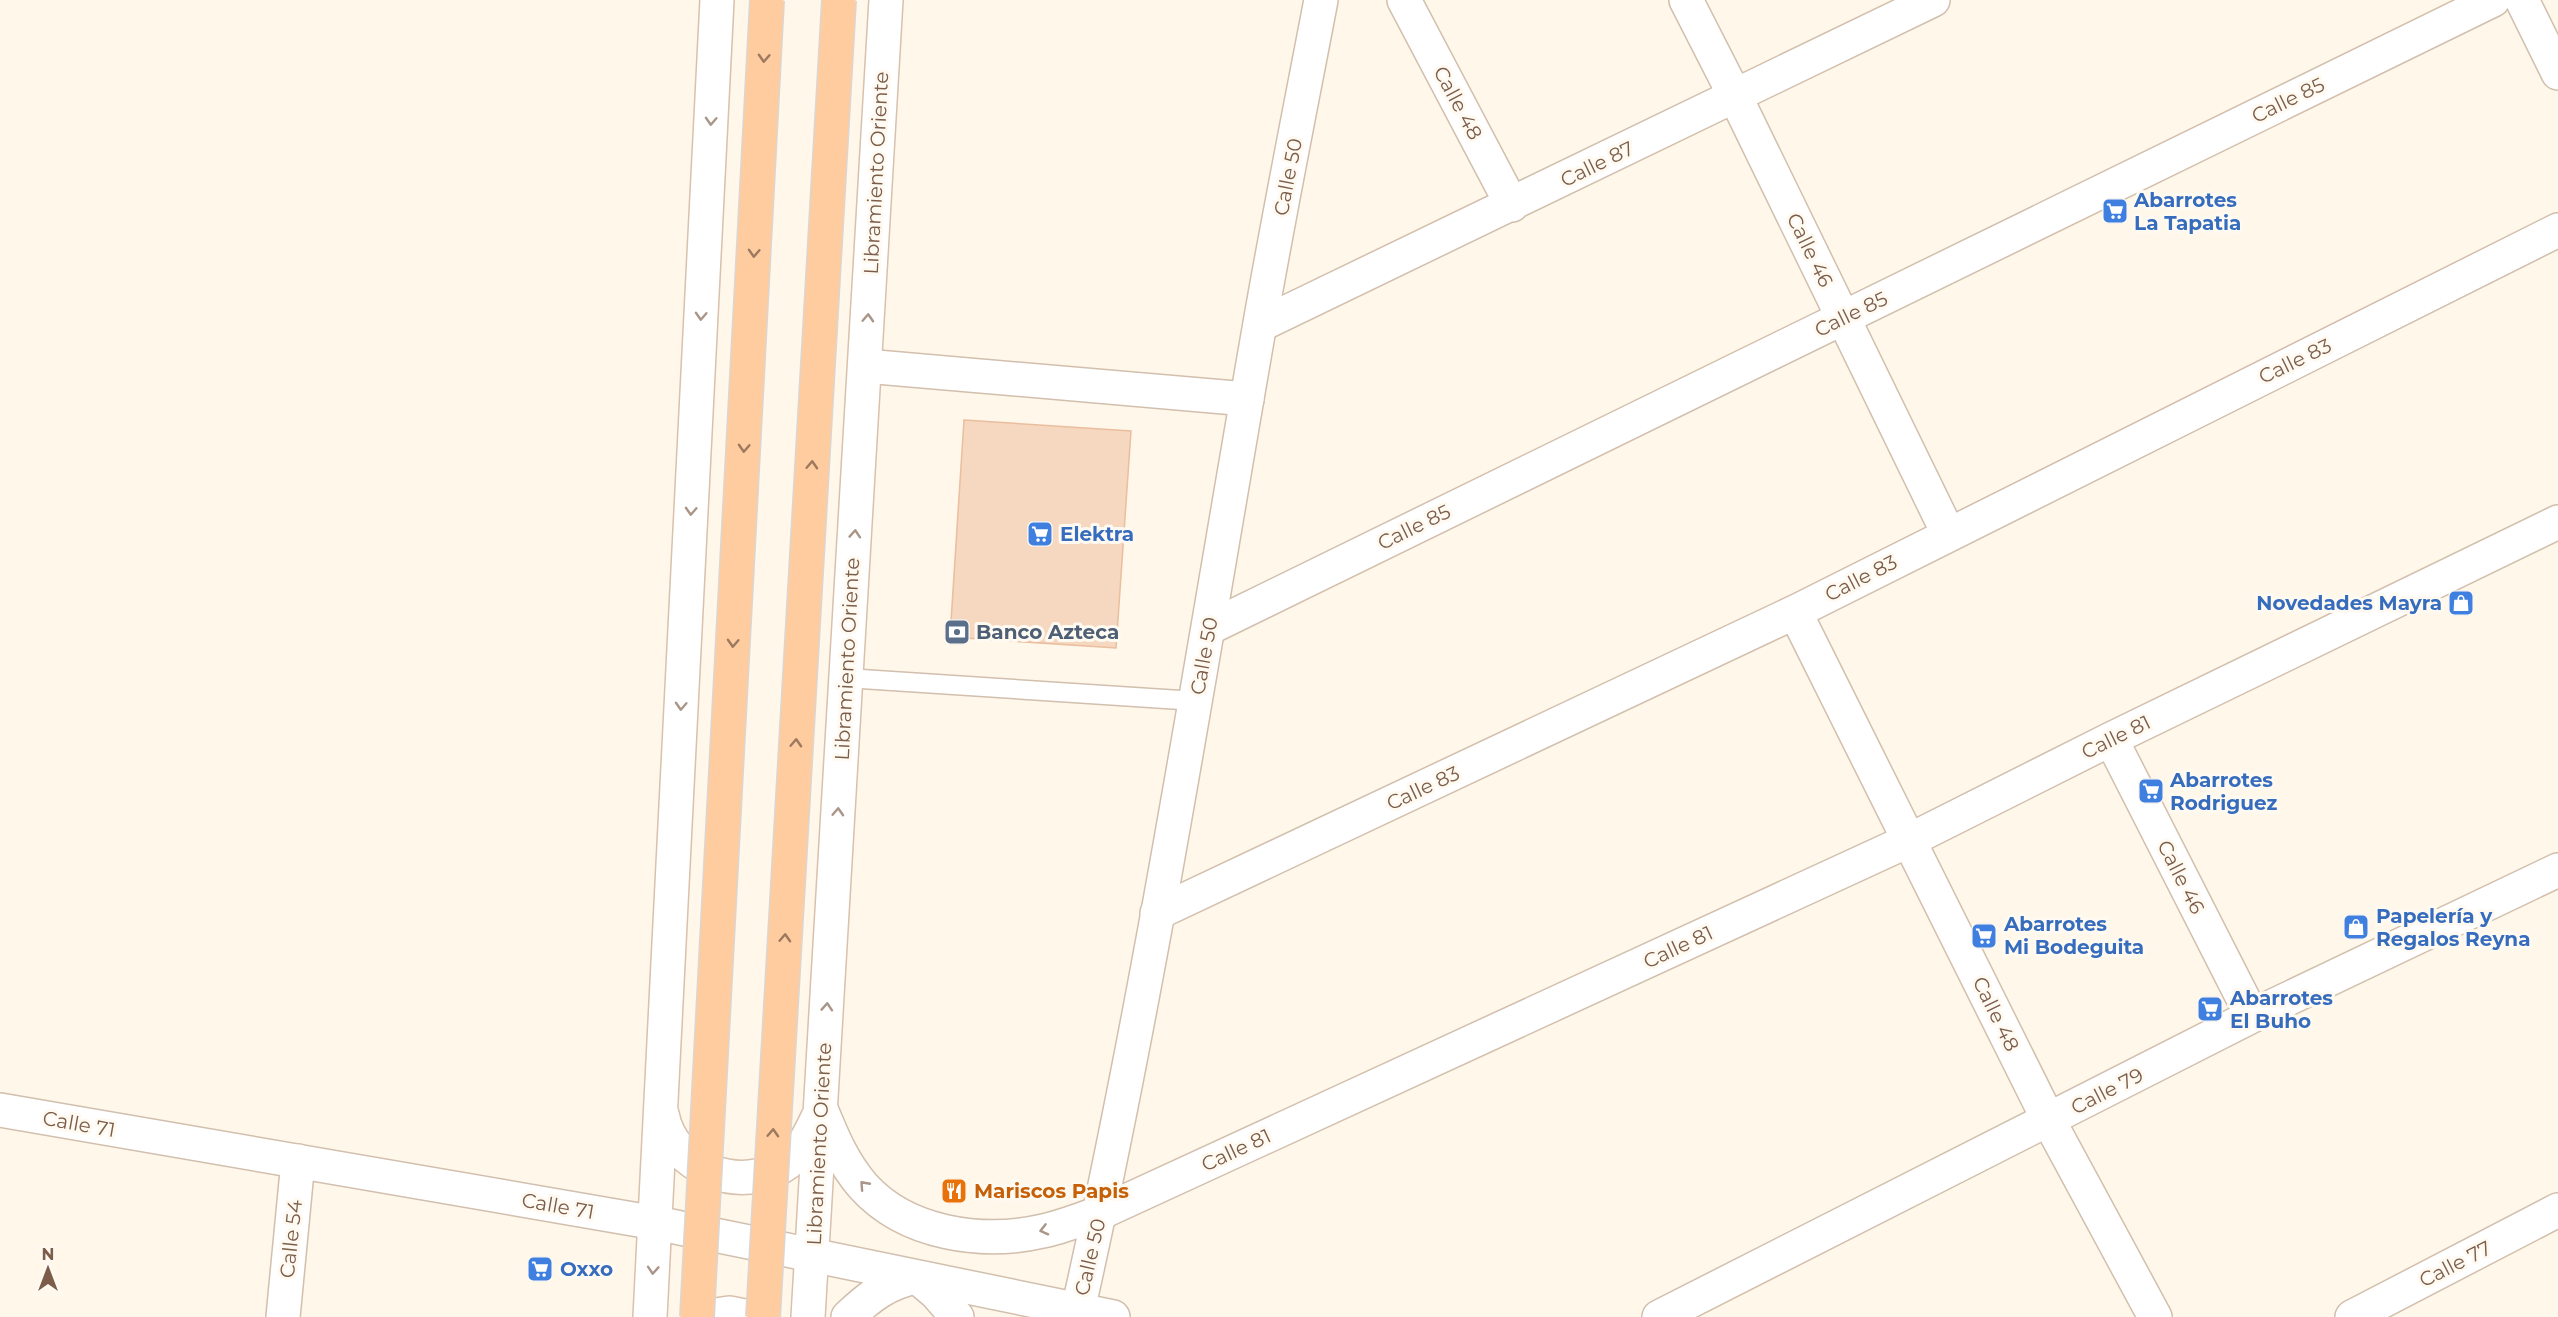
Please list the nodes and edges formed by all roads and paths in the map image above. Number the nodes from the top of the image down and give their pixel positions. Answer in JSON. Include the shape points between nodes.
{"nodes":[{"id":1,"x":717,"y":0,"type":"edge"},
{"id":2,"x":767,"y":0,"type":"edge"},
{"id":3,"x":839,"y":0,"type":"edge"},
{"id":4,"x":886,"y":0,"type":"edge"},
{"id":5,"x":1321,"y":0,"type":"edge"},
{"id":6,"x":1404,"y":0,"type":"edge"},
{"id":7,"x":1686,"y":0,"type":"edge"},
{"id":8,"x":1932,"y":0,"type":"edge"},
{"id":9,"x":2493,"y":0,"type":"edge"},
{"id":10,"x":2522,"y":0,"type":"edge"},
{"id":11,"x":2558,"y":73,"type":"edge"},
{"id":12,"x":1735,"y":96,"type":"junction"},
{"id":13,"x":1512,"y":205,"type":"junction"},
{"id":14,"x":2558,"y":230,"type":"edge"},
{"id":15,"x":1843,"y":318,"type":"junction"},
{"id":16,"x":1260,"y":325,"type":"junction"},
{"id":17,"x":865,"y":366,"type":"junction"},
{"id":18,"x":1247,"y":399,"type":"junction"},
{"id":19,"x":2558,"y":522,"type":"edge"},
{"id":20,"x":1948,"y":533,"type":"junction"},
{"id":21,"x":1795,"y":612,"type":"junction"},
{"id":22,"x":1209,"y":628,"type":"junction"},
{"id":23,"x":846,"y":678,"type":"junction"},
{"id":24,"x":1196,"y":701,"type":"junction"},
{"id":25,"x":2111,"y":739,"type":"junction"},
{"id":26,"x":1910,"y":840,"type":"junction"},
{"id":27,"x":2558,"y":870,"type":"edge"},
{"id":28,"x":1157,"y":913,"type":"junction"},
{"id":29,"x":2252,"y":1016,"type":"junction"},
{"id":30,"x":661,"y":1109,"type":"junction"},
{"id":31,"x":820,"y":1109,"type":"junction"},
{"id":32,"x":0,"y":1110,"type":"edge"},
{"id":33,"x":2049,"y":1120,"type":"junction"},
{"id":34,"x":298,"y":1161,"type":"junction"},
{"id":35,"x":2558,"y":1210,"type":"edge"},
{"id":36,"x":1100,"y":1213,"type":"junction"},
{"id":37,"x":656,"y":1223,"type":"junction"},
{"id":38,"x":812,"y":1255,"type":"junction"},
{"id":39,"x":917,"y":1276,"type":"junction"},
{"id":40,"x":1064,"y":1313,"type":"edge"},
{"id":41,"x":283,"y":1317,"type":"edge"},
{"id":42,"x":650,"y":1317,"type":"edge"},
{"id":43,"x":700,"y":1317,"type":"edge"},
{"id":44,"x":750,"y":1317,"type":"edge"},
{"id":45,"x":763,"y":1317,"type":"edge"},
{"id":46,"x":808,"y":1317,"type":"edge"},
{"id":47,"x":848,"y":1317,"type":"edge"},
{"id":48,"x":957,"y":1317,"type":"edge"},
{"id":49,"x":1113,"y":1317,"type":"edge"},
{"id":50,"x":1659,"y":1317,"type":"edge"},
{"id":51,"x":2156,"y":1317,"type":"edge"},
{"id":52,"x":2352,"y":1317,"type":"edge"}],
"edges":[{"from":1,"to":30,"type":"street","one_way":true},
{"from":2,"to":43,"type":"highway","one_way":true,"bridge":true},
{"from":45,"to":3,"type":"highway","one_way":true,"bridge":true},
{"from":17,"to":4,"type":"street","name":"Libramiento Oriente","one_way":true},
{"from":5,"to":16,"type":"street","name":"Calle 50"},
{"from":6,"to":13,"type":"street","name":"Calle 48"},
{"from":7,"to":12,"type":"street","name":"Calle 46"},
{"from":8,"to":12,"type":"street","name":"Calle 87"},
{"from":9,"to":15,"type":"street","name":"Calle 85"},
{"from":10,"to":11,"type":"street"},
{"from":12,"to":13,"type":"street","name":"Calle 87"},
{"from":12,"to":15,"type":"street","name":"Calle 46"},
{"from":13,"to":16,"type":"street","name":"Calle 87"},
{"from":14,"to":20,"type":"street","name":"Calle 83"},
{"from":15,"to":20,"type":"street","name":"Calle 46"},
{"from":15,"to":22,"type":"street","name":"Calle 85"},
{"from":16,"to":18,"type":"street","name":"Calle 50"},
{"from":17,"to":18,"type":"street"},
{"from":23,"to":17,"type":"street","name":"Libramiento Oriente","one_way":true},
{"from":18,"to":22,"type":"street","name":"Calle 50"},
{"from":19,"to":25,"type":"street","name":"Calle 81"},
{"from":20,"to":21,"type":"street","name":"Calle 83"},
{"from":21,"to":26,"type":"street","name":"Calle 48"},
{"from":21,"to":28,"type":"street","name":"Calle 83"},
{"from":22,"to":24,"type":"street","name":"Calle 50"},
{"from":23,"to":24,"type":"lane"},
{"from":31,"to":23,"type":"street","name":"Libramiento Oriente","one_way":true},
{"from":24,"to":28,"type":"street","name":"Calle 50"},
{"from":25,"to":26,"type":"street","name":"Calle 81"},
{"from":25,"to":29,"type":"street","name":"Calle 46"},
{"from":26,"to":33,"type":"street","name":"Calle 48"},
{"from":26,"to":36,"type":"street","name":"Calle 81"},
{"from":27,"to":29,"type":"street","name":"Calle 79"},
{"from":28,"to":36,"type":"street","name":"Calle 50"},
{"from":29,"to":33,"type":"street","name":"Calle 79"},
{"from":30,"to":31,"type":"street","via":[[672,1141],[689,1160],[712,1173],[738,1178],[763,1174],[787,1163],[805,1144]]},
{"from":30,"to":37,"type":"street"},
{"from":36,"to":31,"type":"street","name":"Calle 81","one_way":true,"via":[[1043,1231],[999,1238],[922,1225],[891,1210],[864,1186],[839,1152]]},
{"from":31,"to":38,"type":"street","name":"Libramiento Oriente"},
{"from":32,"to":34,"type":"street","name":"Calle 71"},
{"from":33,"to":50,"type":"street","name":"Calle 79"},
{"from":33,"to":51,"type":"street","name":"Calle 48"},
{"from":34,"to":37,"type":"street","name":"Calle 71"},
{"from":34,"to":41,"type":"street","name":"Calle 54"},
{"from":35,"to":52,"type":"street","name":"Calle 77"},
{"from":36,"to":40,"type":"street","name":"Calle 50"},
{"from":37,"to":38,"type":"street","name":"Calle 71"},
{"from":37,"to":42,"type":"street","one_way":true},
{"from":38,"to":39,"type":"street","name":"Calle 71"},
{"from":38,"to":46,"type":"street","name":"Libramiento Oriente"},
{"from":39,"to":40,"type":"street","name":"Calle 71"},
{"from":39,"to":47,"type":"street","via":[[884,1287]]},
{"from":39,"to":48,"type":"street"},
{"from":40,"to":49,"type":"street","name":"Calle 71"},
{"from":43,"to":44,"type":"street","via":[[729,1313]]}]}
